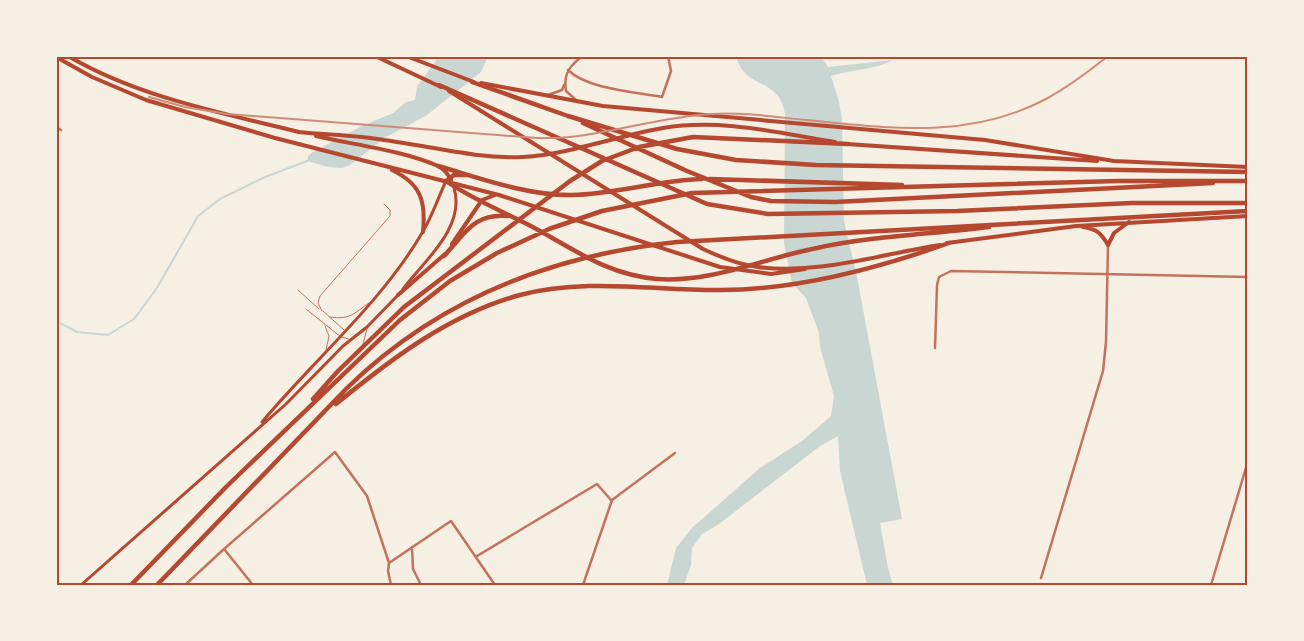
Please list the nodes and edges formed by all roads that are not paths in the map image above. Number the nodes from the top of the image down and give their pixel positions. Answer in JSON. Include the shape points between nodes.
{"nodes":[{"id":1,"x":68,"y":56,"type":"edge"},
{"id":2,"x":375,"y":56,"type":"edge"},
{"id":3,"x":406,"y":56,"type":"edge"},
{"id":4,"x":583,"y":56,"type":"edge"},
{"id":5,"x":668,"y":56,"type":"edge"},
{"id":6,"x":56,"y":57,"type":"edge"},
{"id":7,"x":568,"y":70,"type":"junction"},
{"id":8,"x":472,"y":82,"type":"junction"},
{"id":9,"x":565,"y":84,"type":"junction"},
{"id":10,"x":439,"y":85,"type":"joint"},
{"id":11,"x":547,"y":95,"type":"junction"},
{"id":12,"x":464,"y":98,"type":"junction"},
{"id":13,"x":576,"y":100,"type":"junction"},
{"id":14,"x":568,"y":116,"type":"junction"},
{"id":15,"x":56,"y":127,"type":"edge"},
{"id":16,"x":60,"y":130,"type":"dead end"},
{"id":17,"x":331,"y":138,"type":"junction"},
{"id":18,"x":848,"y":144,"type":"junction"},
{"id":19,"x":1114,"y":162,"type":"junction"},
{"id":20,"x":383,"y":166,"type":"junction"},
{"id":21,"x":438,"y":166,"type":"junction"},
{"id":22,"x":1248,"y":167,"type":"edge"},
{"id":23,"x":1248,"y":172,"type":"edge"},
{"id":24,"x":468,"y":175,"type":"junction"},
{"id":25,"x":1248,"y":181,"type":"edge"},
{"id":26,"x":451,"y":182,"type":"junction"},
{"id":27,"x":939,"y":186,"type":"junction"},
{"id":28,"x":499,"y":195,"type":"junction"},
{"id":29,"x":482,"y":200,"type":"junction"},
{"id":30,"x":384,"y":204,"type":"dead end"},
{"id":31,"x":1248,"y":204,"type":"edge"},
{"id":32,"x":1248,"y":211,"type":"edge"},
{"id":33,"x":509,"y":216,"type":"junction"},
{"id":34,"x":1248,"y":216,"type":"edge"},
{"id":35,"x":1130,"y":221,"type":"junction"},
{"id":36,"x":1025,"y":223,"type":"junction"},
{"id":37,"x":1076,"y":226,"type":"junction"},
{"id":38,"x":423,"y":232,"type":"junction"},
{"id":39,"x":949,"y":243,"type":"junction"},
{"id":40,"x":1108,"y":245,"type":"junction"},
{"id":41,"x":444,"y":256,"type":"junction"},
{"id":42,"x":822,"y":266,"type":"junction"},
{"id":43,"x":1108,"y":274,"type":"junction"},
{"id":44,"x":1248,"y":277,"type":"edge"},
{"id":45,"x":298,"y":290,"type":"dead end"},
{"id":46,"x":398,"y":296,"type":"junction"},
{"id":47,"x":369,"y":303,"type":"junction"},
{"id":48,"x":306,"y":309,"type":"dead end"},
{"id":49,"x":322,"y":310,"type":"junction"},
{"id":50,"x":328,"y":316,"type":"junction"},
{"id":51,"x":322,"y":323,"type":"junction"},
{"id":52,"x":367,"y":327,"type":"junction"},
{"id":53,"x":346,"y":331,"type":"junction"},
{"id":54,"x":341,"y":337,"type":"junction"},
{"id":55,"x":350,"y":339,"type":"junction"},
{"id":56,"x":362,"y":348,"type":"dead end"},
{"id":57,"x":935,"y":348,"type":"dead end"},
{"id":58,"x":326,"y":352,"type":"junction"},
{"id":59,"x":323,"y":414,"type":"junction"},
{"id":60,"x":296,"y":418,"type":"junction"},
{"id":61,"x":257,"y":428,"type":"junction"},
{"id":62,"x":675,"y":452,"type":"dead end"},
{"id":63,"x":1248,"y":463,"type":"edge"},
{"id":64,"x":612,"y":500,"type":"junction"},
{"id":65,"x":412,"y":547,"type":"junction"},
{"id":66,"x":224,"y":548,"type":"junction"},
{"id":67,"x":477,"y":556,"type":"junction"},
{"id":68,"x":390,"y":563,"type":"junction"},
{"id":69,"x":1041,"y":578,"type":"dead end"},
{"id":70,"x":81,"y":585,"type":"edge"},
{"id":71,"x":131,"y":585,"type":"edge"},
{"id":72,"x":157,"y":585,"type":"edge"},
{"id":73,"x":185,"y":585,"type":"edge"},
{"id":74,"x":254,"y":585,"type":"edge"},
{"id":75,"x":391,"y":585,"type":"edge"},
{"id":76,"x":421,"y":585,"type":"edge"},
{"id":77,"x":495,"y":585,"type":"edge"},
{"id":78,"x":583,"y":585,"type":"edge"},
{"id":79,"x":1211,"y":585,"type":"edge"}],
"edges":[{"from":1,"to":17,"type":"main road","via":[[147,91]]},
{"from":2,"to":10,"type":"main road"},
{"from":3,"to":8,"type":"main road"},
{"from":4,"to":7,"type":"street"},
{"from":5,"to":7,"type":"street","via":[[671,71],[662,97],[588,82]]},
{"from":6,"to":20,"type":"main road","via":[[92,77],[146,100]]},
{"from":7,"to":9,"type":"street"},
{"from":8,"to":11,"type":"main road"},
{"from":8,"to":14,"type":"highway"},
{"from":9,"to":11,"type":"street","via":[[562,90]]},
{"from":9,"to":13,"type":"street","via":[[570,96]]},
{"from":10,"to":12,"type":"highway"},
{"from":11,"to":13,"type":"main road"},
{"from":12,"to":31,"type":"highway","via":[[707,204],[768,214],[1132,203]]},
{"from":12,"to":42,"type":"main road","via":[[687,239],[726,259],[758,267]]},
{"from":13,"to":19,"type":"main road","via":[[603,106],[985,140]]},
{"from":14,"to":23,"type":"highway","via":[[677,149],[759,162]]},
{"from":14,"to":25,"type":"highway","via":[[687,172],[751,197],[771,201],[845,202]]},
{"from":15,"to":16,"type":"street"},
{"from":17,"to":18,"type":"main road","via":[[382,139],[503,157],[556,153],[663,128],[707,124]]},
{"from":17,"to":21,"type":"main road"},
{"from":18,"to":19,"type":"main road"},
{"from":18,"to":60,"type":"highway","via":[[693,137],[639,147],[602,161],[570,181],[404,307],[338,371]]},
{"from":19,"to":22,"type":"main road"},
{"from":20,"to":26,"type":"main road"},
{"from":20,"to":38,"type":"main road","via":[[401,174],[419,191],[425,213]]},
{"from":21,"to":24,"type":"highway"},
{"from":21,"to":26,"type":"main road"},
{"from":24,"to":26,"type":"highway"},
{"from":24,"to":27,"type":"highway","via":[[539,192],[572,194],[700,179]]},
{"from":25,"to":27,"type":"highway"},
{"from":26,"to":28,"type":"main road"},
{"from":26,"to":29,"type":"highway"},
{"from":26,"to":38,"type":"main road"},
{"from":26,"to":46,"type":"main road","via":[[456,202],[448,232]]},
{"from":27,"to":60,"type":"highway","via":[[692,193],[602,211],[549,229],[498,253],[421,302]]},
{"from":28,"to":29,"type":"main road"},
{"from":28,"to":42,"type":"main road","via":[[720,268],[771,274]]},
{"from":29,"to":33,"type":"highway"},
{"from":29,"to":41,"type":"main road"},
{"from":30,"to":49,"type":"lane","via":[[390,210],[390,216],[320,296],[318,303]]},
{"from":32,"to":36,"type":"highway"},
{"from":33,"to":36,"type":"highway","via":[[573,252],[613,269],[656,279],[698,277],[817,248]]},
{"from":33,"to":41,"type":"highway","via":[[489,216],[478,220]]},
{"from":34,"to":35,"type":"main road"},
{"from":35,"to":37,"type":"main road"},
{"from":35,"to":40,"type":"main road","via":[[1114,233]]},
{"from":36,"to":59,"type":"highway","via":[[677,242],[620,249],[576,259],[516,278],[444,313],[378,359]]},
{"from":37,"to":39,"type":"main road"},
{"from":37,"to":40,"type":"main road","via":[[1093,228],[1101,233]]},
{"from":38,"to":47,"type":"main road"},
{"from":39,"to":42,"type":"main road"},
{"from":39,"to":59,"type":"highway","via":[[910,257],[811,281],[736,290],[560,287],[519,296],[478,310],[439,330],[399,355]]},
{"from":40,"to":43,"type":"street"},
{"from":41,"to":46,"type":"main road"},
{"from":43,"to":44,"type":"street"},
{"from":43,"to":57,"type":"street","via":[[951,271],[939,277],[937,285]]},
{"from":43,"to":69,"type":"street","via":[[1102,371]]},
{"from":45,"to":49,"type":"lane"},
{"from":46,"to":52,"type":"main road"},
{"from":47,"to":50,"type":"lane","via":[[343,319]]},
{"from":47,"to":53,"type":"main road"},
{"from":48,"to":51,"type":"lane"},
{"from":49,"to":50,"type":"lane"},
{"from":50,"to":53,"type":"lane"},
{"from":51,"to":54,"type":"lane"},
{"from":51,"to":58,"type":"lane","via":[[329,336]]},
{"from":52,"to":55,"type":"main road"},
{"from":52,"to":56,"type":"lane"},
{"from":53,"to":54,"type":"main road"},
{"from":53,"to":55,"type":"lane"},
{"from":54,"to":55,"type":"lane"},
{"from":54,"to":58,"type":"main road"},
{"from":55,"to":61,"type":"main road","via":[[286,404]]},
{"from":58,"to":61,"type":"main road"},
{"from":59,"to":72,"type":"highway"},
{"from":60,"to":71,"type":"highway"},
{"from":61,"to":70,"type":"main road"},
{"from":62,"to":64,"type":"street"},
{"from":63,"to":79,"type":"street"},
{"from":64,"to":67,"type":"street","via":[[597,484]]},
{"from":64,"to":78,"type":"street"},
{"from":65,"to":67,"type":"street","via":[[452,521]]},
{"from":65,"to":68,"type":"street"},
{"from":65,"to":76,"type":"street","via":[[413,569]]},
{"from":66,"to":68,"type":"street","via":[[335,452],[367,496]]},
{"from":66,"to":73,"type":"street"},
{"from":66,"to":74,"type":"street"},
{"from":67,"to":77,"type":"street"},
{"from":68,"to":75,"type":"street"}]}
